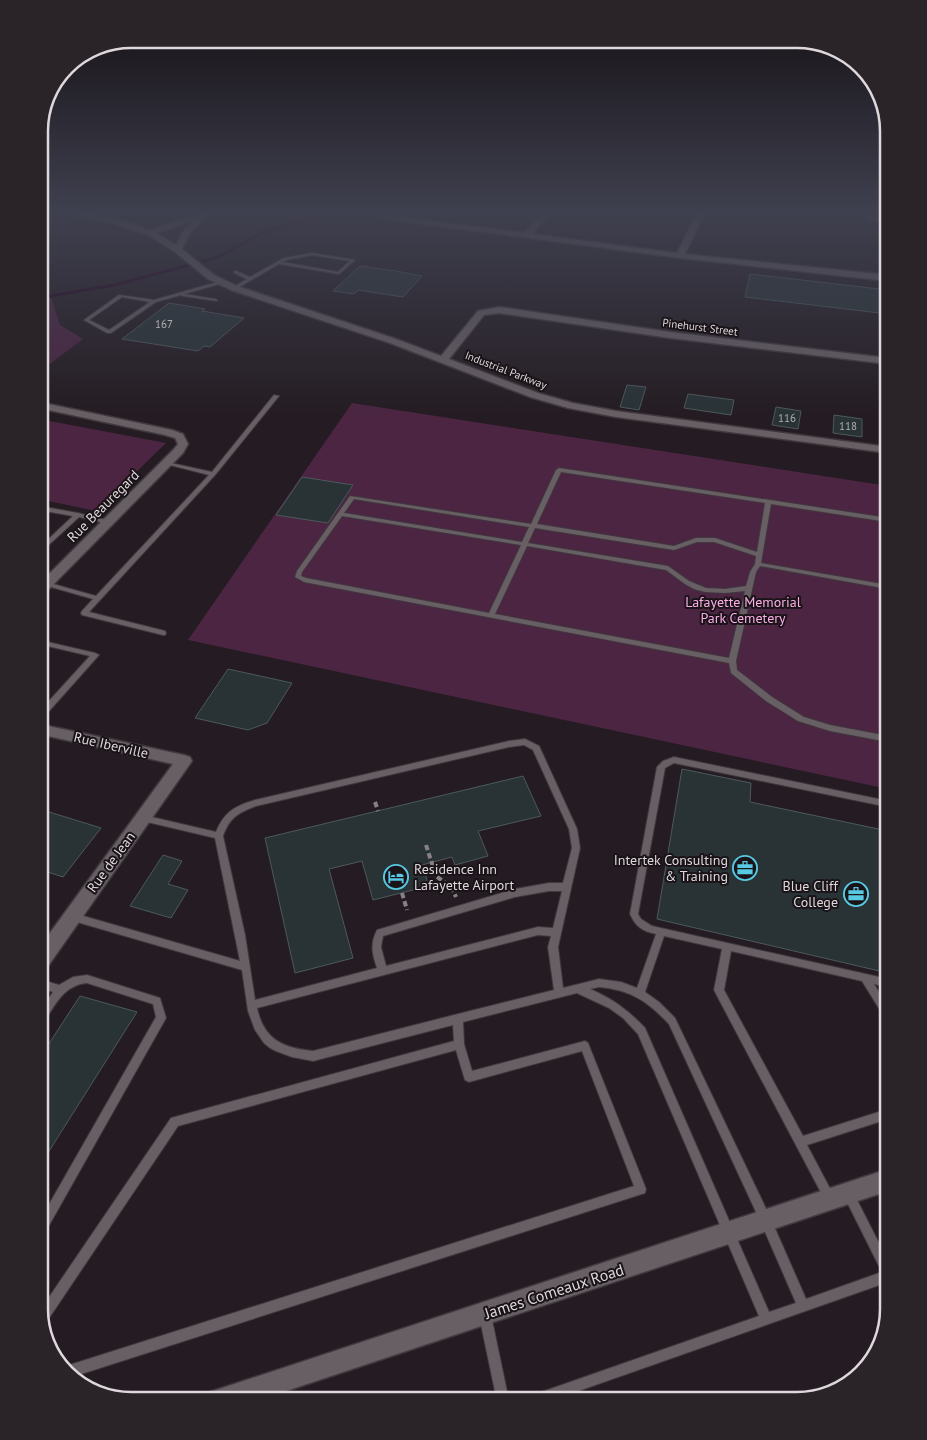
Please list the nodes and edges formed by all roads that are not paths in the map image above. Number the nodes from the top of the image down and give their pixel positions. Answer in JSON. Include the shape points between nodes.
{"nodes":[{"id":1,"x":217,"y":280,"type":"edge"},
{"id":2,"x":248,"y":280,"type":"edge"},
{"id":3,"x":221,"y":282,"type":"junction"},
{"id":4,"x":234,"y":288,"type":"junction"},
{"id":5,"x":178,"y":294,"type":"junction"},
{"id":6,"x":215,"y":300,"type":"dead end"},
{"id":7,"x":154,"y":301,"type":"junction"},
{"id":8,"x":443,"y":360,"type":"junction"},
{"id":9,"x":879,"y":360,"type":"edge"},
{"id":10,"x":276,"y":396,"type":"dead end"},
{"id":11,"x":48,"y":407,"type":"edge"},
{"id":12,"x":879,"y":449,"type":"edge"},
{"id":13,"x":168,"y":463,"type":"junction"},
{"id":14,"x":213,"y":474,"type":"junction"},
{"id":15,"x":768,"y":502,"type":"junction"},
{"id":16,"x":48,"y":510,"type":"edge"},
{"id":17,"x":342,"y":514,"type":"junction"},
{"id":18,"x":78,"y":515,"type":"junction"},
{"id":19,"x":879,"y":519,"type":"edge"},
{"id":20,"x":108,"y":522,"type":"junction"},
{"id":21,"x":533,"y":526,"type":"junction"},
{"id":22,"x":48,"y":543,"type":"edge"},
{"id":23,"x":524,"y":544,"type":"junction"},
{"id":24,"x":760,"y":555,"type":"junction"},
{"id":25,"x":758,"y":564,"type":"junction"},
{"id":26,"x":48,"y":582,"type":"edge"},
{"id":27,"x":879,"y":585,"type":"edge"},
{"id":28,"x":749,"y":588,"type":"junction"},
{"id":29,"x":48,"y":589,"type":"edge"},
{"id":30,"x":97,"y":598,"type":"junction"},
{"id":31,"x":492,"y":614,"type":"junction"},
{"id":32,"x":163,"y":633,"type":"dead end"},
{"id":33,"x":48,"y":644,"type":"edge"},
{"id":34,"x":732,"y":661,"type":"junction"},
{"id":35,"x":48,"y":707,"type":"edge"},
{"id":36,"x":48,"y":731,"type":"edge"},
{"id":37,"x":879,"y":738,"type":"edge"},
{"id":38,"x":184,"y":761,"type":"joint"},
{"id":39,"x":879,"y":802,"type":"edge"},
{"id":40,"x":143,"y":818,"type":"junction"},
{"id":41,"x":219,"y":836,"type":"junction"},
{"id":42,"x":567,"y":887,"type":"junction"},
{"id":43,"x":72,"y":917,"type":"junction"},
{"id":44,"x":557,"y":932,"type":"junction"},
{"id":45,"x":661,"y":932,"type":"junction"},
{"id":46,"x":727,"y":947,"type":"junction"},
{"id":47,"x":48,"y":950,"type":"edge"},
{"id":48,"x":246,"y":967,"type":"junction"},
{"id":49,"x":383,"y":971,"type":"junction"},
{"id":50,"x":865,"y":978,"type":"junction"},
{"id":51,"x":879,"y":981,"type":"edge"},
{"id":52,"x":48,"y":987,"type":"edge"},
{"id":53,"x":576,"y":988,"type":"junction"},
{"id":54,"x":60,"y":990,"type":"junction"},
{"id":55,"x":559,"y":992,"type":"junction"},
{"id":56,"x":640,"y":992,"type":"junction"},
{"id":57,"x":879,"y":1001,"type":"edge"},
{"id":58,"x":252,"y":1005,"type":"junction"},
{"id":59,"x":48,"y":1008,"type":"edge"},
{"id":60,"x":458,"y":1018,"type":"junction"},
{"id":61,"x":459,"y":1044,"type":"junction"},
{"id":62,"x":879,"y":1117,"type":"edge"},
{"id":63,"x":800,"y":1142,"type":"junction"},
{"id":64,"x":879,"y":1183,"type":"edge"},
{"id":65,"x":839,"y":1196,"type":"junction"},
{"id":66,"x":48,"y":1216,"type":"edge"},
{"id":67,"x":766,"y":1221,"type":"junction"},
{"id":68,"x":730,"y":1233,"type":"junction"},
{"id":69,"x":879,"y":1260,"type":"edge"},
{"id":70,"x":879,"y":1277,"type":"edge"},
{"id":71,"x":803,"y":1305,"type":"junction"},
{"id":72,"x":48,"y":1310,"type":"edge"},
{"id":73,"x":485,"y":1313,"type":"junction"},
{"id":74,"x":766,"y":1318,"type":"junction"},
{"id":75,"x":74,"y":1370,"type":"edge"},
{"id":76,"x":246,"y":1392,"type":"edge"},
{"id":77,"x":501,"y":1392,"type":"edge"},
{"id":78,"x":558,"y":1392,"type":"edge"}],
"edges":[{"from":1,"to":3,"type":"street","name":"Industrial Parkway"},
{"from":2,"to":4,"type":"lane"},
{"from":3,"to":4,"type":"street","name":"Industrial Parkway"},
{"from":3,"to":5,"type":"lane"},
{"from":4,"to":8,"type":"street","name":"Industrial Parkway","via":[[350,325]]},
{"from":5,"to":6,"type":"lane"},
{"from":5,"to":7,"type":"lane"},
{"from":7,"to":7,"type":"lane","via":[[109,332],[86,320],[121,296]]},
{"from":8,"to":9,"type":"street","name":"Pinehurst Street","via":[[481,313],[499,310],[670,335]]},
{"from":8,"to":12,"type":"street","name":"Industrial Parkway","via":[[572,406]]},
{"from":10,"to":14,"type":"lane"},
{"from":11,"to":13,"type":"street","name":"Rue Beauregard","via":[[179,436],[182,447]]},
{"from":13,"to":14,"type":"lane"},
{"from":13,"to":20,"type":"street","name":"Rue Beauregard"},
{"from":14,"to":30,"type":"lane"},
{"from":15,"to":19,"type":"lane"},
{"from":15,"to":21,"type":"lane","via":[[559,470]]},
{"from":15,"to":24,"type":"lane"},
{"from":16,"to":18,"type":"lane"},
{"from":17,"to":21,"type":"lane","via":[[352,497]]},
{"from":17,"to":23,"type":"lane"},
{"from":17,"to":31,"type":"lane","via":[[298,577]]},
{"from":18,"to":20,"type":"lane"},
{"from":18,"to":22,"type":"lane"},
{"from":20,"to":26,"type":"street","name":"Rue Beauregard"},
{"from":21,"to":23,"type":"lane"},
{"from":21,"to":24,"type":"lane","via":[[674,548],[696,540],[715,540]]},
{"from":23,"to":28,"type":"lane","via":[[668,568],[683,582],[702,590],[729,592]]},
{"from":23,"to":31,"type":"lane"},
{"from":24,"to":25,"type":"lane"},
{"from":25,"to":27,"type":"lane"},
{"from":25,"to":28,"type":"lane"},
{"from":28,"to":34,"type":"lane"},
{"from":29,"to":30,"type":"lane"},
{"from":30,"to":32,"type":"lane","via":[[84,613]]},
{"from":31,"to":34,"type":"lane"},
{"from":33,"to":35,"type":"lane","via":[[94,654]]},
{"from":34,"to":37,"type":"lane","via":[[734,671],[769,699],[801,718]]},
{"from":36,"to":38,"type":"street","name":"Rue Iberville"},
{"from":38,"to":40,"type":"street","name":"Rue de Jean"},
{"from":39,"to":45,"type":"lane","via":[[674,760],[666,762],[661,767],[634,914],[638,922]]},
{"from":40,"to":41,"type":"lane"},
{"from":40,"to":43,"type":"street","name":"Rue de Jean"},
{"from":41,"to":42,"type":"lane","via":[[223,821],[237,810],[255,803],[525,742],[536,748],[573,829],[576,848]]},
{"from":41,"to":48,"type":"lane"},
{"from":42,"to":44,"type":"lane"},
{"from":42,"to":49,"type":"lane","via":[[516,893],[380,933],[376,951]]},
{"from":43,"to":47,"type":"street","name":"Rue de Jean"},
{"from":43,"to":48,"type":"lane"},
{"from":44,"to":49,"type":"lane","via":[[538,931]]},
{"from":44,"to":55,"type":"lane","via":[[553,947]]},
{"from":45,"to":46,"type":"lane"},
{"from":45,"to":56,"type":"lane"},
{"from":46,"to":50,"type":"lane"},
{"from":46,"to":63,"type":"lane","via":[[719,990]]},
{"from":48,"to":58,"type":"lane"},
{"from":49,"to":58,"type":"lane"},
{"from":50,"to":51,"type":"lane"},
{"from":50,"to":57,"type":"lane"},
{"from":52,"to":54,"type":"lane"},
{"from":53,"to":55,"type":"lane"},
{"from":53,"to":56,"type":"lane","via":[[599,983],[618,984]]},
{"from":53,"to":68,"type":"lane","via":[[611,1002],[642,1031]]},
{"from":54,"to":59,"type":"lane"},
{"from":54,"to":66,"type":"lane","via":[[76,980],[87,979],[157,1001],[161,1018]]},
{"from":55,"to":60,"type":"lane"},
{"from":56,"to":67,"type":"lane","via":[[658,1004],[672,1021]]},
{"from":58,"to":60,"type":"lane","via":[[262,1034],[276,1048],[297,1055],[313,1056]]},
{"from":60,"to":61,"type":"lane"},
{"from":61,"to":72,"type":"lane","via":[[174,1122]]},
{"from":61,"to":75,"type":"lane","via":[[469,1077],[585,1046],[641,1188]]},
{"from":62,"to":63,"type":"lane"},
{"from":63,"to":65,"type":"lane"},
{"from":64,"to":65,"type":"street","name":"James Comeaux Road"},
{"from":65,"to":67,"type":"street","name":"James Comeaux Road"},
{"from":65,"to":69,"type":"lane"},
{"from":67,"to":68,"type":"street","name":"James Comeaux Road"},
{"from":67,"to":71,"type":"lane"},
{"from":68,"to":73,"type":"street","name":"James Comeaux Road"},
{"from":68,"to":74,"type":"lane"},
{"from":70,"to":71,"type":"lane"},
{"from":71,"to":74,"type":"lane"},
{"from":73,"to":76,"type":"street","name":"James Comeaux Road"},
{"from":73,"to":77,"type":"lane"},
{"from":74,"to":78,"type":"lane"}]}
